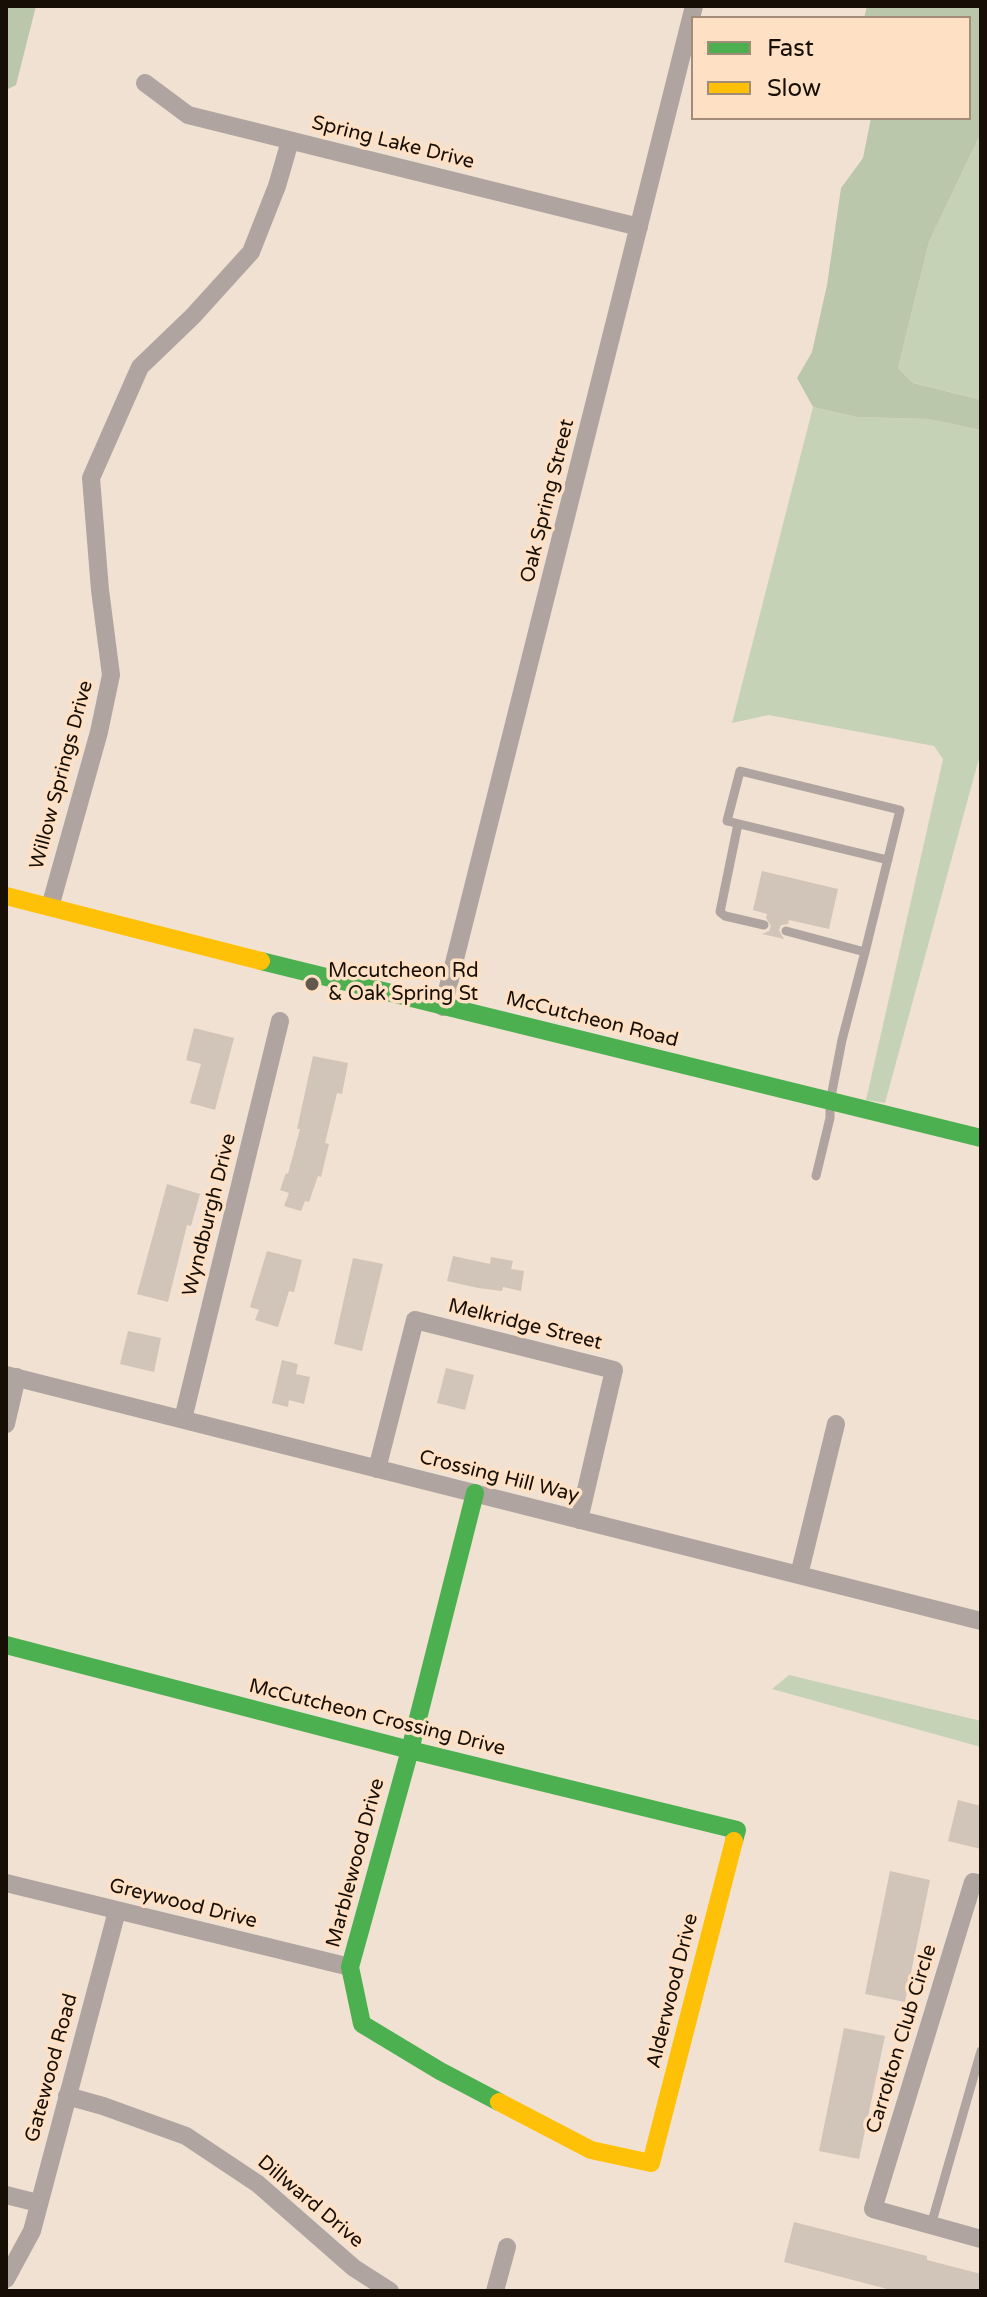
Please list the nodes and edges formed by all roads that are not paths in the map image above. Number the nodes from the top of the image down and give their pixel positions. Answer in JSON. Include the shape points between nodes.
{"nodes":[{"id":1,"x":691,"y":18,"type":"edge"},
{"id":2,"x":145,"y":83,"type":"dead end"},
{"id":3,"x":290,"y":141,"type":"junction"},
{"id":4,"x":639,"y":227,"type":"junction"},
{"id":5,"x":738,"y":824,"type":"junction"},
{"id":6,"x":888,"y":860,"type":"junction"},
{"id":7,"x":6,"y":896,"type":"edge"},
{"id":8,"x":50,"y":907,"type":"junction"},
{"id":9,"x":764,"y":925,"type":"dead end"},
{"id":10,"x":786,"y":931,"type":"dead end"},
{"id":11,"x":865,"y":952,"type":"junction"},
{"id":12,"x":443,"y":1007,"type":"junction"},
{"id":13,"x":280,"y":1021,"type":"dead end"},
{"id":14,"x":830,"y":1102,"type":"junction"},
{"id":15,"x":981,"y":1138,"type":"edge"},
{"id":16,"x":816,"y":1176,"type":"dead end"},
{"id":17,"x":12,"y":1376,"type":"edge"},
{"id":18,"x":183,"y":1419,"type":"junction"},
{"id":19,"x":6,"y":1424,"type":"edge"},
{"id":20,"x":836,"y":1424,"type":"dead end"},
{"id":21,"x":377,"y":1469,"type":"junction"},
{"id":22,"x":475,"y":1493,"type":"junction"},
{"id":23,"x":579,"y":1520,"type":"junction"},
{"id":24,"x":799,"y":1575,"type":"junction"},
{"id":25,"x":981,"y":1621,"type":"edge"},
{"id":26,"x":6,"y":1645,"type":"edge"},
{"id":27,"x":410,"y":1750,"type":"junction"},
{"id":28,"x":737,"y":1830,"type":"joint"},
{"id":29,"x":6,"y":1883,"type":"edge"},
{"id":30,"x":977,"y":1883,"type":"edge"},
{"id":31,"x":117,"y":1911,"type":"junction"},
{"id":32,"x":350,"y":1967,"type":"junction"},
{"id":33,"x":981,"y":2051,"type":"edge"},
{"id":34,"x":67,"y":2096,"type":"junction"},
{"id":35,"x":651,"y":2163,"type":"joint"},
{"id":36,"x":6,"y":2195,"type":"edge"},
{"id":37,"x":38,"y":2203,"type":"junction"},
{"id":38,"x":931,"y":2225,"type":"junction"},
{"id":39,"x":981,"y":2239,"type":"edge"},
{"id":40,"x":507,"y":2247,"type":"dead end"},
{"id":41,"x":6,"y":2279,"type":"edge"},
{"id":42,"x":390,"y":2291,"type":"edge"},
{"id":43,"x":495,"y":2291,"type":"edge"}],
"edges":[{"from":1,"to":4,"type":"street","name":"Oak Spring Street"},
{"from":2,"to":3,"type":"street","name":"Spring Lake Drive","via":[[188,115]]},
{"from":3,"to":4,"type":"street","name":"Spring Lake Drive"},
{"from":3,"to":8,"type":"street","name":"Willow Springs Drive","via":[[251,252],[140,367],[91,478],[111,675]]},
{"from":4,"to":12,"type":"street","name":"Oak Spring Street"},
{"from":5,"to":6,"type":"lane"},
{"from":5,"to":6,"type":"lane","via":[[727,821],[740,771],[900,810]]},
{"from":5,"to":9,"type":"lane","via":[[720,912]]},
{"from":6,"to":11,"type":"lane"},
{"from":7,"to":8,"type":"street","name":"McCutcheon Road"},
{"from":8,"to":12,"type":"street","name":"McCutcheon Road"},
{"from":10,"to":11,"type":"lane"},
{"from":11,"to":14,"type":"lane"},
{"from":12,"to":14,"type":"street","name":"McCutcheon Road"},
{"from":13,"to":18,"type":"street","name":"Wyndburgh Drive"},
{"from":14,"to":15,"type":"street","name":"McCutcheon Road"},
{"from":14,"to":16,"type":"lane"},
{"from":17,"to":18,"type":"street","name":"Crossing Hill Way"},
{"from":17,"to":19,"type":"street"},
{"from":18,"to":21,"type":"street","name":"Crossing Hill Way"},
{"from":20,"to":24,"type":"street"},
{"from":21,"to":22,"type":"street","name":"Crossing Hill Way"},
{"from":21,"to":23,"type":"street","name":"Melkridge Street","via":[[415,1320],[614,1370]]},
{"from":22,"to":23,"type":"street","name":"Crossing Hill Way"},
{"from":22,"to":27,"type":"street","name":"Marblewood Drive"},
{"from":23,"to":24,"type":"street","name":"Crossing Hill Way"},
{"from":24,"to":25,"type":"street","name":"Crossing Hill Way"},
{"from":26,"to":27,"type":"street","name":"McCutcheon Crossing Drive"},
{"from":27,"to":28,"type":"street","name":"McCutcheon Crossing Drive"},
{"from":27,"to":32,"type":"street","name":"Marblewood Drive"},
{"from":28,"to":35,"type":"street","name":"Alderwood Drive"},
{"from":29,"to":31,"type":"street","name":"Greywood Drive"},
{"from":30,"to":38,"type":"street","name":"Carrolton Club Circle","via":[[873,2209]]},
{"from":31,"to":32,"type":"street","name":"Greywood Drive"},
{"from":31,"to":34,"type":"street","name":"Gatewood Road"},
{"from":32,"to":35,"type":"street","name":"Marblewood Drive","via":[[362,2024],[591,2150]]},
{"from":33,"to":38,"type":"lane"},
{"from":34,"to":37,"type":"street","name":"Gatewood Road"},
{"from":34,"to":42,"type":"street","name":"Dillward Drive","via":[[186,2136],[258,2184],[354,2268]]},
{"from":36,"to":37,"type":"street"},
{"from":37,"to":41,"type":"street","name":"Gatewood Road","via":[[32,2231]]},
{"from":38,"to":39,"type":"street"},
{"from":40,"to":43,"type":"street"}]}
